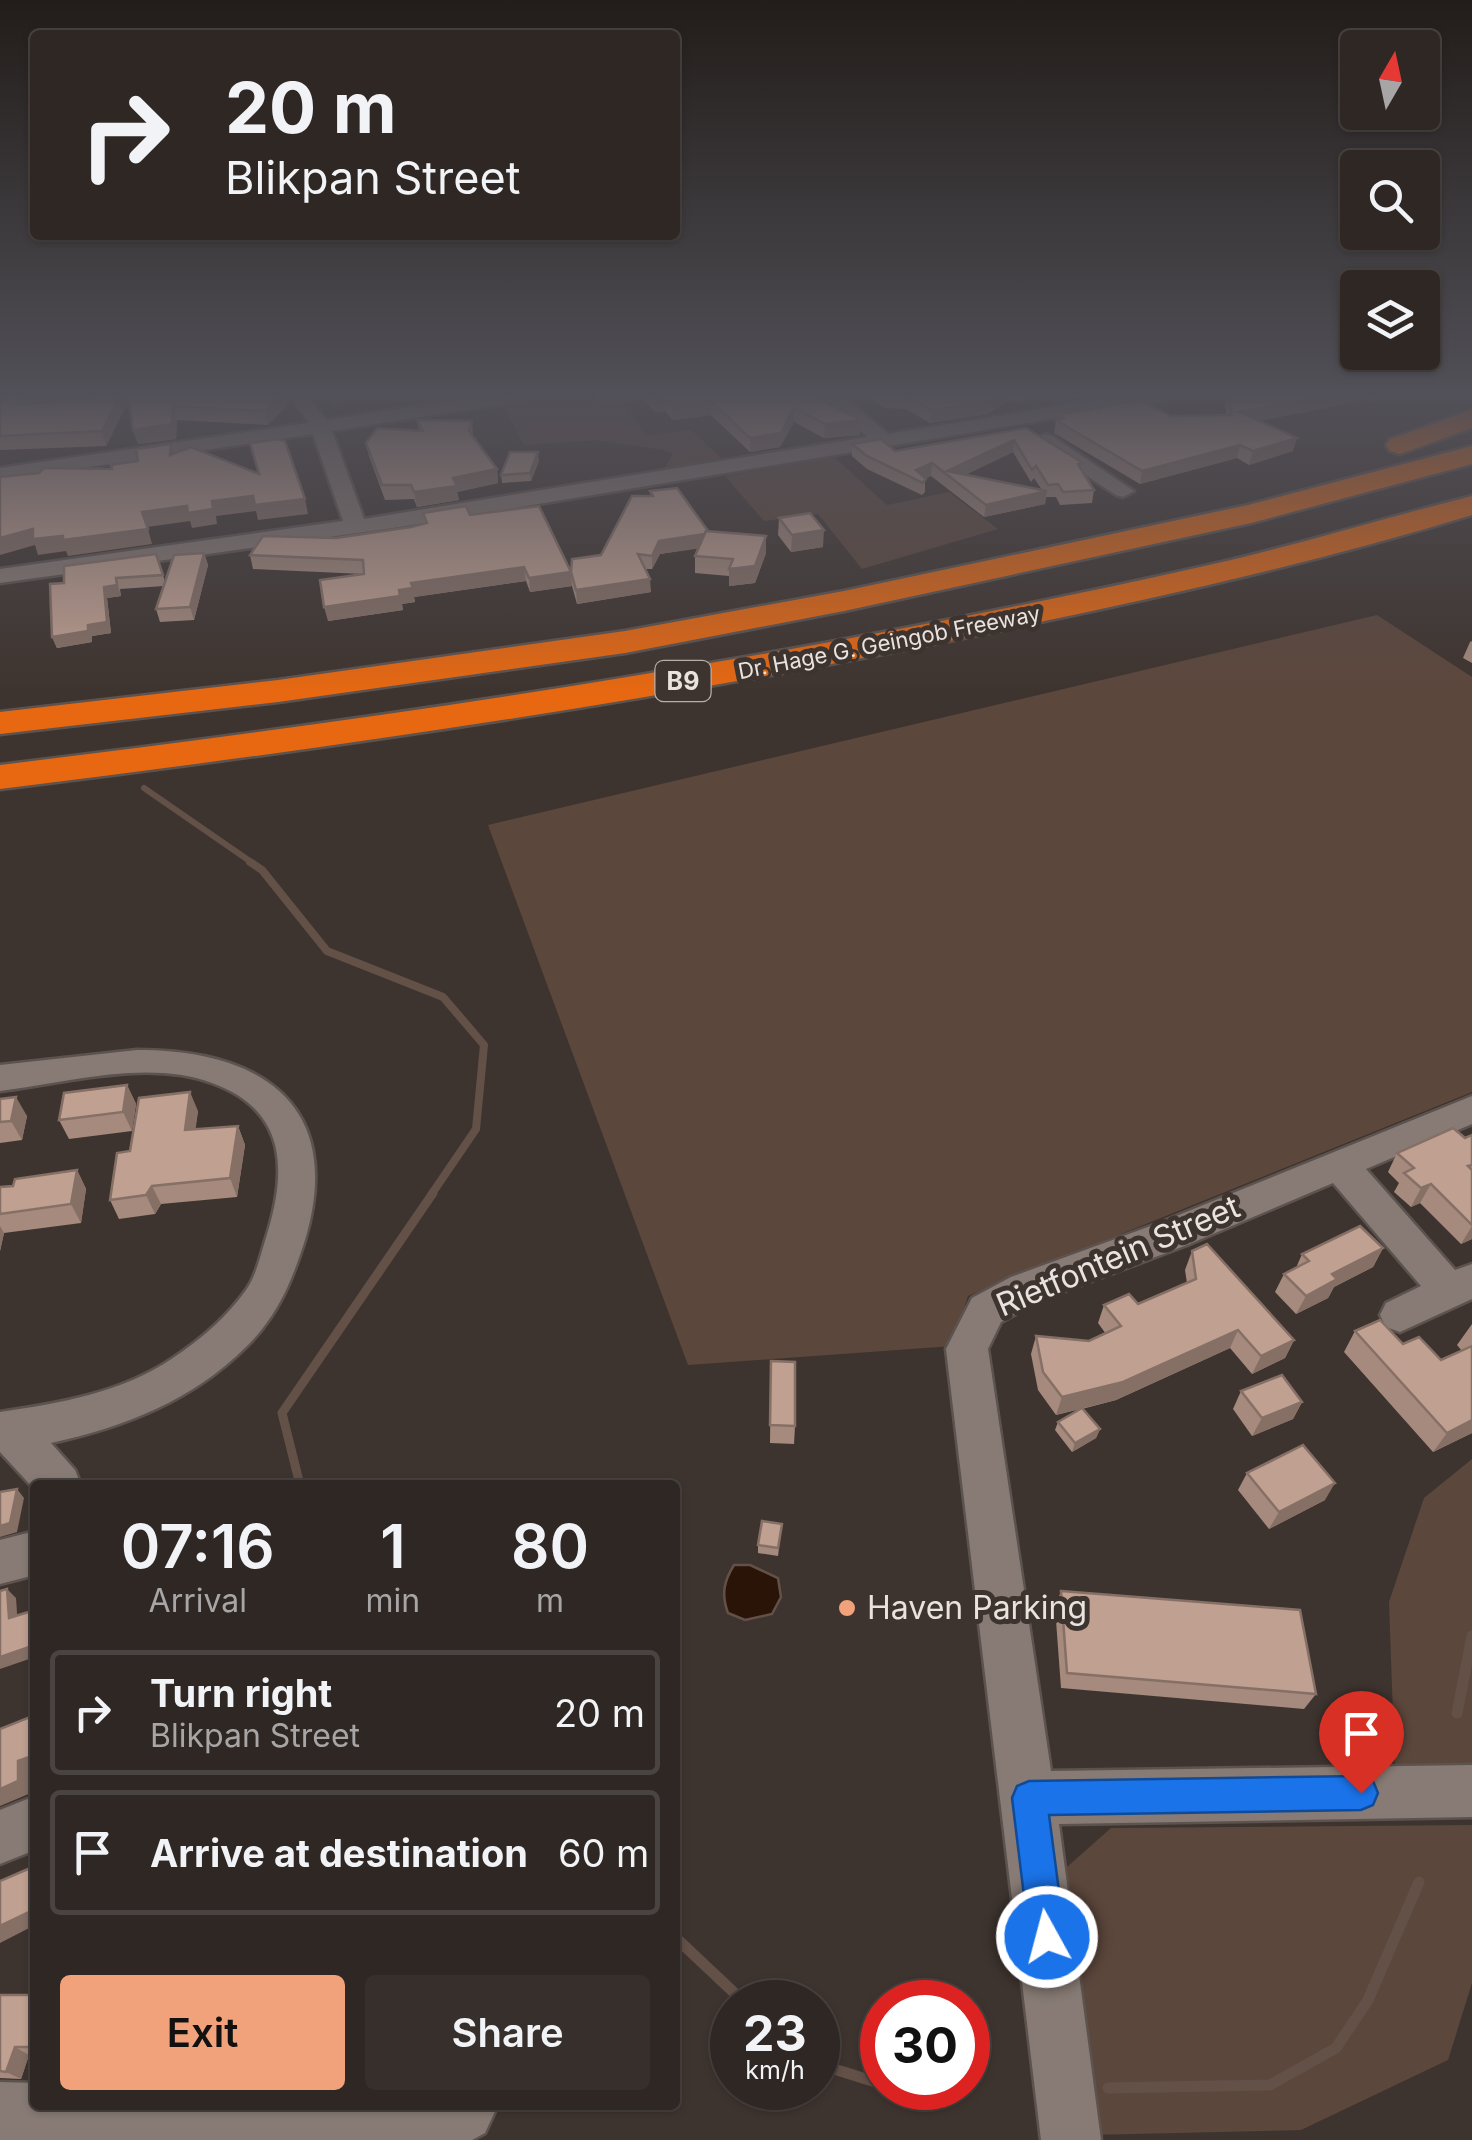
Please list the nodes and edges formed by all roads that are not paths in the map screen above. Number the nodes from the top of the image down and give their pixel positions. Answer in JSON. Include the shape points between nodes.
{"nodes":[{"id":1,"x":343,"y":494,"type":"edge"},
{"id":2,"x":561,"y":494,"type":"edge"},
{"id":3,"x":1251,"y":494,"type":"edge"},
{"id":4,"x":1328,"y":494,"type":"edge"},
{"id":5,"x":1472,"y":504,"type":"edge"},
{"id":6,"x":1472,"y":517,"type":"edge"},
{"id":7,"x":354,"y":525,"type":"junction"},
{"id":8,"x":1358,"y":541,"type":"junction"},
{"id":9,"x":994,"y":570,"type":"junction"},
{"id":10,"x":0,"y":576,"type":"edge"},
{"id":11,"x":0,"y":723,"type":"edge"},
{"id":12,"x":0,"y":777,"type":"edge"},
{"id":13,"x":0,"y":1078,"type":"edge"},
{"id":14,"x":1472,"y":1109,"type":"edge"},
{"id":15,"x":1338,"y":1164,"type":"junction"},
{"id":16,"x":1460,"y":1284,"type":"edge"},
{"id":17,"x":1400,"y":1315,"type":"dead end"},
{"id":18,"x":6,"y":1431,"type":"edge"},
{"id":19,"x":53,"y":1480,"type":"edge"},
{"id":20,"x":30,"y":1554,"type":"edge"},
{"id":21,"x":0,"y":1562,"type":"edge"},
{"id":22,"x":1472,"y":1791,"type":"edge"},
{"id":23,"x":1029,"y":1798,"type":"junction"},
{"id":24,"x":30,"y":1825,"type":"edge"},
{"id":25,"x":0,"y":1837,"type":"edge"},
{"id":26,"x":465,"y":2110,"type":"edge"},
{"id":27,"x":0,"y":2112,"type":"edge"},
{"id":28,"x":1071,"y":2140,"type":"edge"}],
"edges":[{"from":1,"to":7,"type":"street"},
{"from":2,"to":7,"type":"street"},
{"from":3,"to":9,"type":"highway"},
{"from":4,"to":9,"type":"highway","name":"Dr. Hage G. Geingob Freeway","number":"B9"},
{"from":5,"to":8,"type":"highway","name":"Dr. Hage G. Geingob Freeway","number":"B9"},
{"from":6,"to":8,"type":"highway"},
{"from":7,"to":10,"type":"street"},
{"from":8,"to":12,"type":"highway","name":"Dr. Hage G. Geingob Freeway","number":"B9","via":[[880,647],[556,703]]},
{"from":9,"to":11,"type":"highway","name":"Dr. Hage G. Geingob Freeway","number":"B9","via":[[626,642]]},
{"from":13,"to":18,"type":"street","via":[[150,1062],[222,1072],[270,1102],[300,1154],[299,1187],[271,1283],[234,1331],[154,1393]]},
{"from":14,"to":15,"type":"street","name":"Rietfontein Street"},
{"from":15,"to":16,"type":"street"},
{"from":15,"to":23,"type":"street","name":"Rietfontein Street","via":[[1025,1289],[986,1310],[975,1326],[967,1349]]},
{"from":16,"to":17,"type":"street"},
{"from":18,"to":19,"type":"street"},
{"from":20,"to":21,"type":"street"},
{"from":22,"to":23,"type":"street"},
{"from":23,"to":28,"type":"street","name":"Rietfontein Street"},
{"from":24,"to":25,"type":"street"},
{"from":26,"to":27,"type":"street","via":[[437,2126]]}]}
